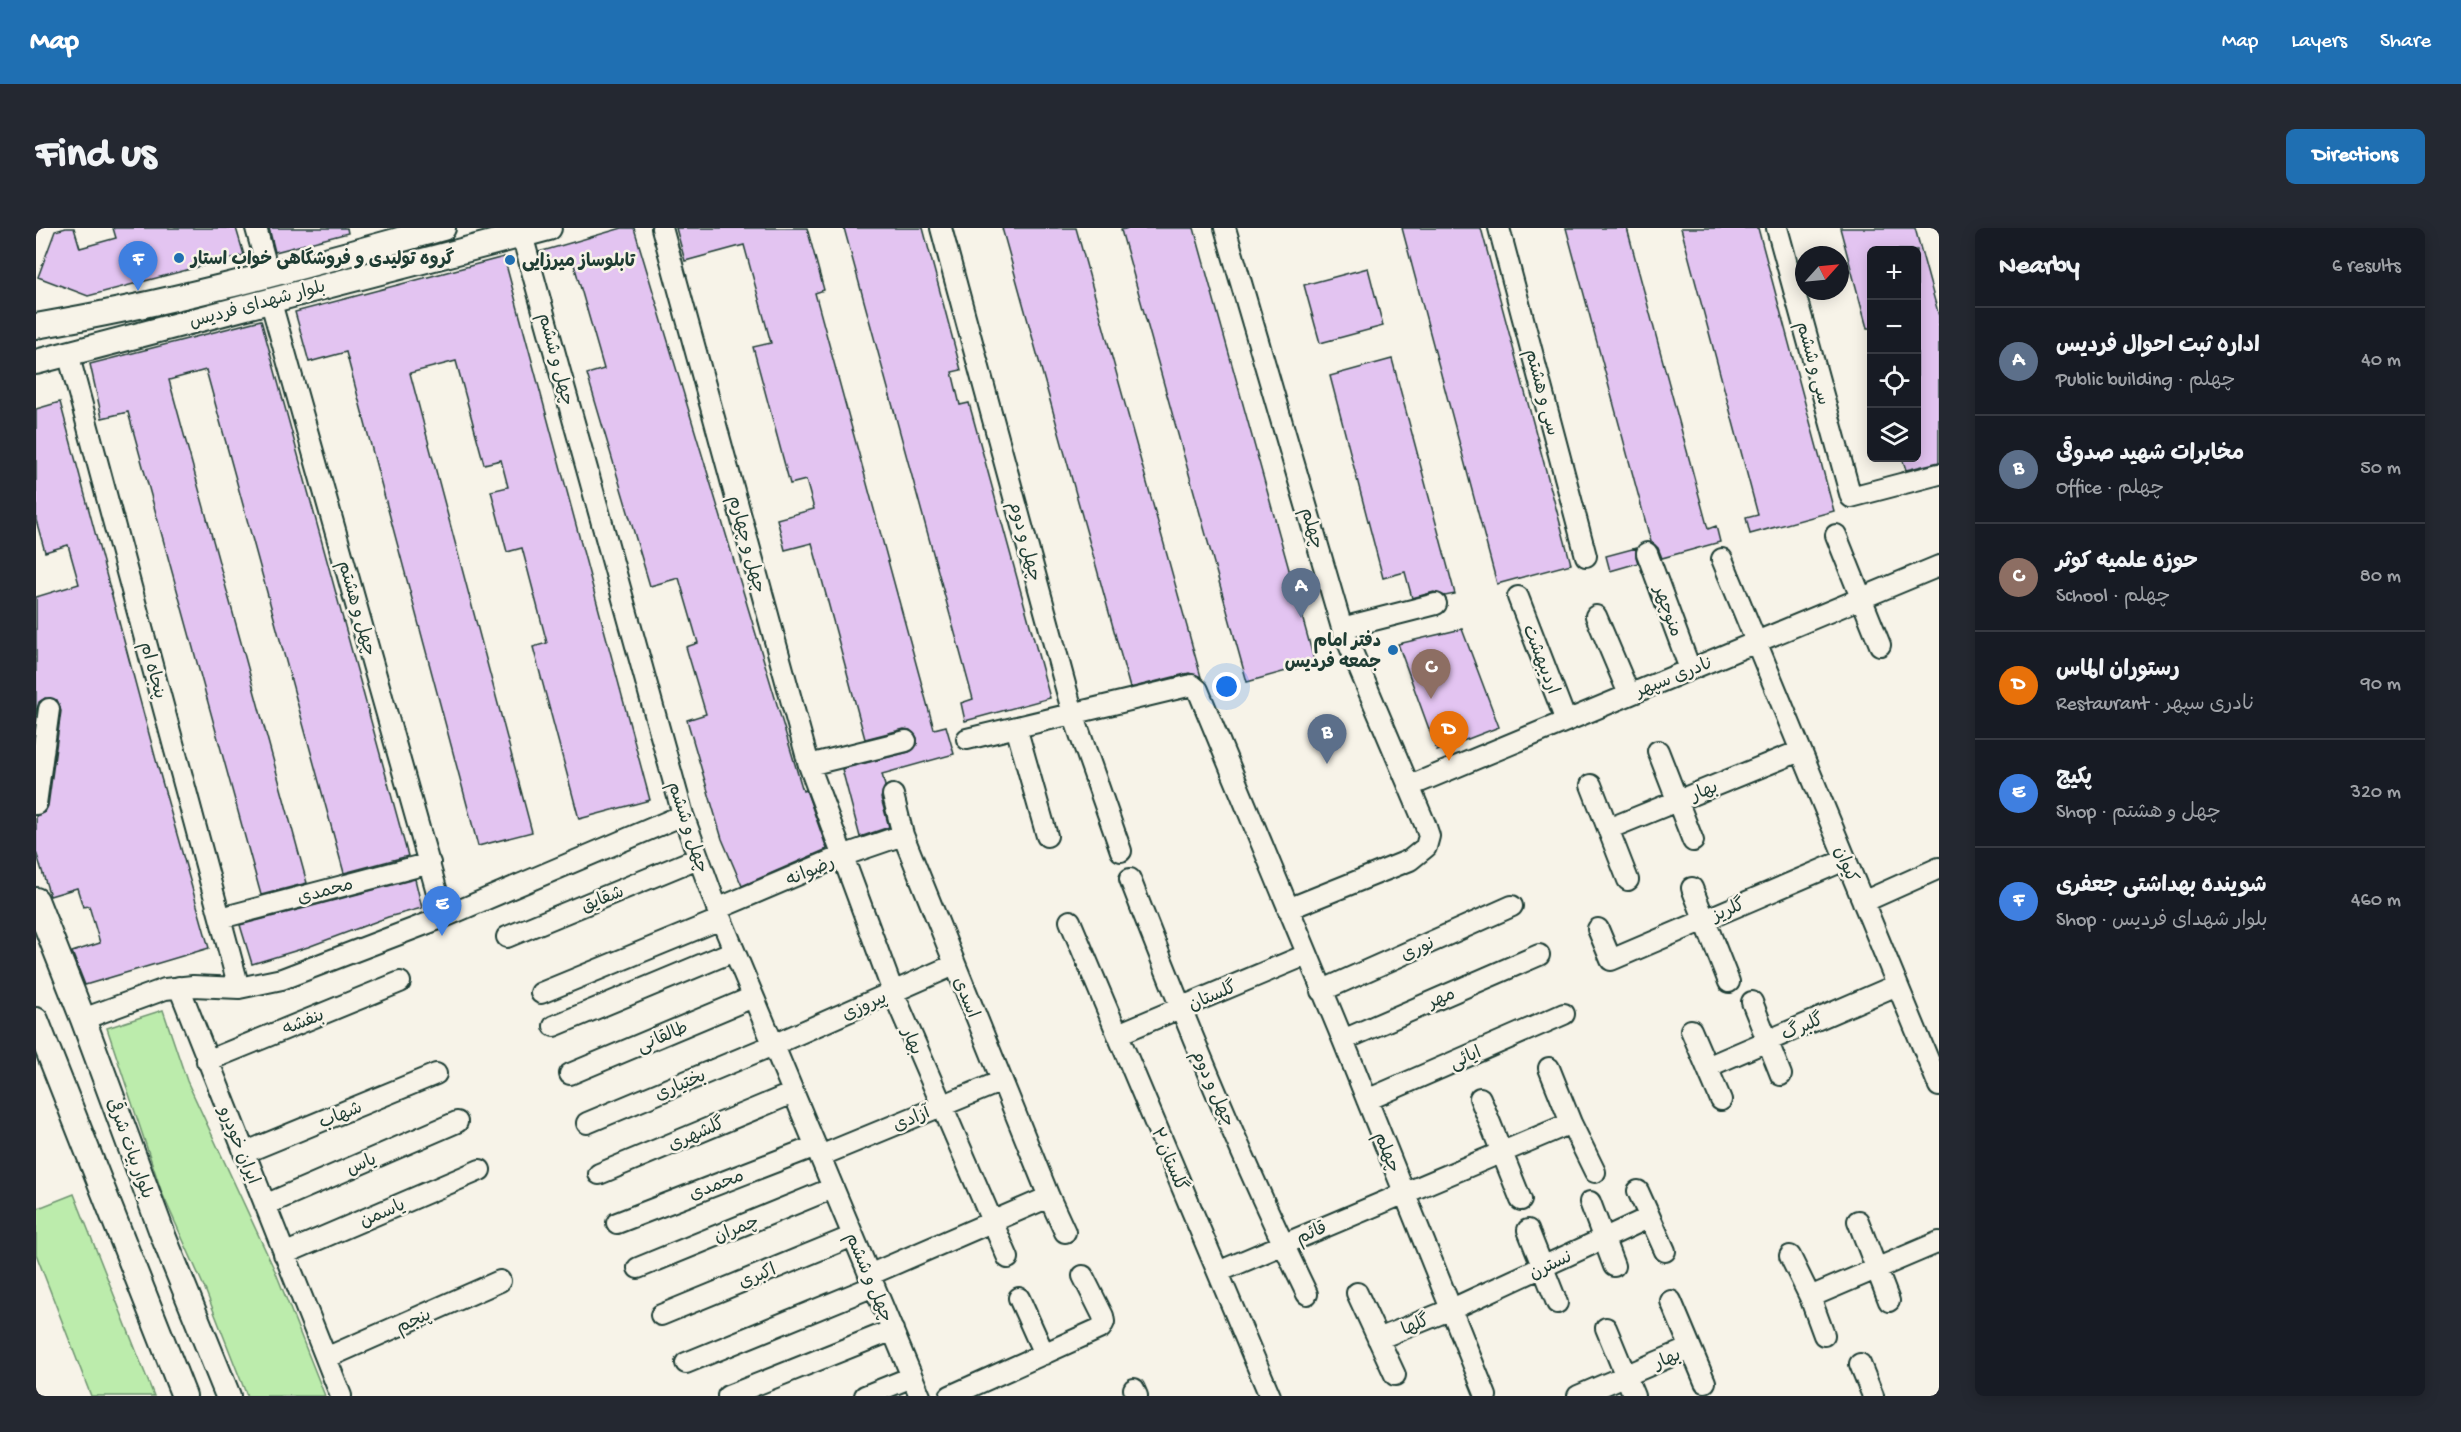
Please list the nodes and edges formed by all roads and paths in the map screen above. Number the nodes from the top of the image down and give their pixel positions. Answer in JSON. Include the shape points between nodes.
{"nodes":[{"id":1,"x":256,"y":228,"type":"edge"},
{"id":2,"x":443,"y":228,"type":"edge"},
{"id":3,"x":549,"y":228,"type":"edge"},
{"id":4,"x":662,"y":228,"type":"edge"},
{"id":5,"x":941,"y":228,"type":"edge"},
{"id":6,"x":1225,"y":228,"type":"edge"},
{"id":7,"x":1499,"y":228,"type":"edge"},
{"id":8,"x":1777,"y":228,"type":"edge"},
{"id":9,"x":522,"y":235,"type":"junction"},
{"id":10,"x":269,"y":275,"type":"junction"},
{"id":11,"x":270,"y":299,"type":"junction"},
{"id":12,"x":36,"y":326,"type":"edge"},
{"id":13,"x":68,"y":354,"type":"junction"},
{"id":14,"x":36,"y":362,"type":"edge"},
{"id":15,"x":1939,"y":474,"type":"edge"},
{"id":16,"x":1836,"y":535,"type":"dead end"},
{"id":17,"x":1647,"y":553,"type":"dead end"},
{"id":18,"x":1586,"y":556,"type":"dead end"},
{"id":19,"x":1722,"y":559,"type":"dead end"},
{"id":20,"x":1939,"y":566,"type":"edge"},
{"id":21,"x":1518,"y":597,"type":"dead end"},
{"id":22,"x":1860,"y":599,"type":"junction"},
{"id":23,"x":1436,"y":604,"type":"dead end"},
{"id":24,"x":1596,"y":616,"type":"dead end"},
{"id":25,"x":1342,"y":628,"type":"junction"},
{"id":26,"x":1755,"y":642,"type":"junction"},
{"id":27,"x":1880,"y":645,"type":"dead end"},
{"id":28,"x":1690,"y":669,"type":"junction"},
{"id":29,"x":1629,"y":694,"type":"junction"},
{"id":30,"x":49,"y":709,"type":"dead end"},
{"id":31,"x":1073,"y":714,"type":"junction"},
{"id":32,"x":1566,"y":721,"type":"junction"},
{"id":33,"x":1016,"y":727,"type":"junction"},
{"id":34,"x":967,"y":739,"type":"dead end"},
{"id":35,"x":906,"y":741,"type":"dead end"},
{"id":36,"x":1800,"y":751,"type":"junction"},
{"id":37,"x":1658,"y":752,"type":"dead end"},
{"id":38,"x":809,"y":765,"type":"junction"},
{"id":39,"x":1591,"y":785,"type":"dead end"},
{"id":40,"x":1410,"y":786,"type":"junction"},
{"id":41,"x":893,"y":795,"type":"dead end"},
{"id":42,"x":1678,"y":801,"type":"junction"},
{"id":43,"x":36,"y":804,"type":"edge"},
{"id":44,"x":683,"y":815,"type":"junction"},
{"id":45,"x":1608,"y":829,"type":"junction"},
{"id":46,"x":903,"y":835,"type":"junction"},
{"id":47,"x":1047,"y":836,"type":"dead end"},
{"id":48,"x":1693,"y":841,"type":"dead end"},
{"id":49,"x":1121,"y":851,"type":"dead end"},
{"id":50,"x":842,"y":856,"type":"junction"},
{"id":51,"x":698,"y":858,"type":"junction"},
{"id":52,"x":1845,"y":860,"type":"junction"},
{"id":53,"x":429,"y":863,"type":"junction"},
{"id":54,"x":1939,"y":868,"type":"edge"},
{"id":55,"x":1130,"y":879,"type":"dead end"},
{"id":56,"x":1628,"y":880,"type":"dead end"},
{"id":57,"x":1692,"y":888,"type":"dead end"},
{"id":58,"x":36,"y":900,"type":"edge"},
{"id":59,"x":1863,"y":902,"type":"junction"},
{"id":60,"x":1512,"y":906,"type":"dead end"},
{"id":61,"x":1288,"y":909,"type":"junction"},
{"id":62,"x":719,"y":914,"type":"junction"},
{"id":63,"x":444,"y":917,"type":"junction"},
{"id":64,"x":222,"y":918,"type":"junction"},
{"id":65,"x":1703,"y":919,"type":"junction"},
{"id":66,"x":1070,"y":921,"type":"dead end"},
{"id":67,"x":1598,"y":929,"type":"dead end"},
{"id":68,"x":507,"y":937,"type":"dead end"},
{"id":69,"x":734,"y":951,"type":"junction"},
{"id":70,"x":1306,"y":955,"type":"junction"},
{"id":71,"x":1539,"y":955,"type":"dead end"},
{"id":72,"x":954,"y":965,"type":"junction"},
{"id":73,"x":399,"y":982,"type":"dead end"},
{"id":74,"x":1729,"y":982,"type":"dead end"},
{"id":75,"x":1897,"y":985,"type":"junction"},
{"id":76,"x":179,"y":987,"type":"junction"},
{"id":77,"x":239,"y":988,"type":"junction"},
{"id":78,"x":1321,"y":991,"type":"junction"},
{"id":79,"x":893,"y":992,"type":"junction"},
{"id":80,"x":541,"y":993,"type":"dead end"},
{"id":81,"x":753,"y":997,"type":"junction"},
{"id":82,"x":1752,"y":1002,"type":"dead end"},
{"id":83,"x":1180,"y":1009,"type":"junction"},
{"id":84,"x":1564,"y":1014,"type":"dead end"},
{"id":85,"x":83,"y":1019,"type":"junction"},
{"id":86,"x":36,"y":1020,"type":"edge"},
{"id":87,"x":554,"y":1026,"type":"dead end"},
{"id":88,"x":1691,"y":1030,"type":"dead end"},
{"id":89,"x":1118,"y":1034,"type":"junction"},
{"id":90,"x":1343,"y":1040,"type":"junction"},
{"id":91,"x":1767,"y":1041,"type":"junction"},
{"id":92,"x":773,"y":1046,"type":"junction"},
{"id":93,"x":207,"y":1061,"type":"junction"},
{"id":94,"x":1707,"y":1067,"type":"junction"},
{"id":95,"x":1549,"y":1068,"type":"dead end"},
{"id":96,"x":436,"y":1074,"type":"dead end"},
{"id":97,"x":570,"y":1074,"type":"dead end"},
{"id":98,"x":1781,"y":1075,"type":"dead end"},
{"id":99,"x":1002,"y":1081,"type":"junction"},
{"id":100,"x":1939,"y":1086,"type":"edge"},
{"id":101,"x":793,"y":1093,"type":"junction"},
{"id":102,"x":1480,"y":1098,"type":"dead end"},
{"id":103,"x":1367,"y":1100,"type":"junction"},
{"id":104,"x":1721,"y":1100,"type":"dead end"},
{"id":105,"x":941,"y":1105,"type":"junction"},
{"id":106,"x":457,"y":1122,"type":"dead end"},
{"id":107,"x":1571,"y":1123,"type":"junction"},
{"id":108,"x":587,"y":1124,"type":"dead end"},
{"id":109,"x":818,"y":1151,"type":"junction"},
{"id":110,"x":1502,"y":1152,"type":"junction"},
{"id":111,"x":244,"y":1154,"type":"junction"},
{"id":112,"x":480,"y":1170,"type":"dead end"},
{"id":113,"x":1594,"y":1172,"type":"dead end"},
{"id":114,"x":599,"y":1174,"type":"dead end"},
{"id":115,"x":833,"y":1188,"type":"junction"},
{"id":116,"x":1638,"y":1191,"type":"dead end"},
{"id":117,"x":147,"y":1192,"type":"junction"},
{"id":118,"x":1405,"y":1193,"type":"junction"},
{"id":119,"x":1048,"y":1197,"type":"junction"},
{"id":120,"x":1521,"y":1200,"type":"dead end"},
{"id":121,"x":1590,"y":1202,"type":"dead end"},
{"id":122,"x":265,"y":1205,"type":"junction"},
{"id":123,"x":112,"y":1210,"type":"junction"},
{"id":124,"x":1648,"y":1218,"type":"junction"},
{"id":125,"x":1858,"y":1221,"type":"dead end"},
{"id":126,"x":993,"y":1222,"type":"junction"},
{"id":127,"x":617,"y":1223,"type":"dead end"},
{"id":128,"x":1528,"y":1230,"type":"dead end"},
{"id":129,"x":1065,"y":1232,"type":"dead end"},
{"id":130,"x":853,"y":1236,"type":"junction"},
{"id":131,"x":164,"y":1238,"type":"junction"},
{"id":132,"x":1605,"y":1238,"type":"junction"},
{"id":133,"x":1939,"y":1242,"type":"edge"},
{"id":134,"x":1282,"y":1244,"type":"junction"},
{"id":135,"x":1665,"y":1251,"type":"dead end"},
{"id":136,"x":129,"y":1254,"type":"junction"},
{"id":137,"x":284,"y":1254,"type":"junction"},
{"id":138,"x":1790,"y":1256,"type":"dead end"},
{"id":139,"x":1008,"y":1258,"type":"dead end"},
{"id":140,"x":1614,"y":1266,"type":"dead end"},
{"id":141,"x":1544,"y":1267,"type":"junction"},
{"id":142,"x":638,"y":1269,"type":"dead end"},
{"id":143,"x":1878,"y":1270,"type":"junction"},
{"id":144,"x":1218,"y":1272,"type":"junction"},
{"id":145,"x":1083,"y":1276,"type":"dead end"},
{"id":146,"x":872,"y":1280,"type":"junction"},
{"id":147,"x":500,"y":1281,"type":"dead end"},
{"id":148,"x":1307,"y":1293,"type":"dead end"},
{"id":149,"x":1357,"y":1293,"type":"dead end"},
{"id":150,"x":1810,"y":1297,"type":"junction"},
{"id":151,"x":1019,"y":1298,"type":"dead end"},
{"id":152,"x":1671,"y":1301,"type":"dead end"},
{"id":153,"x":1889,"y":1301,"type":"dead end"},
{"id":154,"x":1557,"y":1303,"type":"dead end"},
{"id":155,"x":1452,"y":1309,"type":"junction"},
{"id":156,"x":661,"y":1315,"type":"dead end"},
{"id":157,"x":1606,"y":1328,"type":"dead end"},
{"id":158,"x":892,"y":1330,"type":"junction"},
{"id":159,"x":1824,"y":1335,"type":"dead end"},
{"id":160,"x":1378,"y":1339,"type":"junction"},
{"id":161,"x":1690,"y":1348,"type":"junction"},
{"id":162,"x":1044,"y":1354,"type":"junction"},
{"id":163,"x":326,"y":1358,"type":"junction"},
{"id":164,"x":686,"y":1363,"type":"dead end"},
{"id":165,"x":1860,"y":1364,"type":"dead end"},
{"id":166,"x":1627,"y":1375,"type":"junction"},
{"id":167,"x":1395,"y":1376,"type":"dead end"},
{"id":168,"x":912,"y":1377,"type":"junction"},
{"id":169,"x":1705,"y":1382,"type":"dead end"},
{"id":170,"x":184,"y":1396,"type":"edge"},
{"id":171,"x":228,"y":1396,"type":"edge"},
{"id":172,"x":341,"y":1396,"type":"edge"},
{"id":173,"x":728,"y":1396,"type":"edge"},
{"id":174,"x":865,"y":1396,"type":"edge"},
{"id":175,"x":920,"y":1396,"type":"edge"},
{"id":176,"x":950,"y":1396,"type":"edge"},
{"id":177,"x":1270,"y":1396,"type":"edge"},
{"id":178,"x":1486,"y":1396,"type":"edge"},
{"id":179,"x":1578,"y":1396,"type":"edge"},
{"id":180,"x":1634,"y":1396,"type":"edge"},
{"id":181,"x":1873,"y":1396,"type":"edge"}],
"edges":[{"from":1,"to":10,"type":"street"},
{"from":2,"to":10,"type":"main road","name":"بلوار شهدای فردیس"},
{"from":3,"to":9,"type":"main road","name":"بلوار شهدای فردیس"},
{"from":4,"to":38,"type":"street","name":"چهل و چهارم"},
{"from":5,"to":31,"type":"street","name":"چهل و دوم"},
{"from":6,"to":25,"type":"street","name":"چهلم"},
{"from":7,"to":18,"type":"street","name":"سی و هشتم"},
{"from":8,"to":15,"type":"street","name":"سی و ششم","via":[[1851,497]]},
{"from":9,"to":11,"type":"main road","name":"بلوار شهدای فردیس"},
{"from":9,"to":44,"type":"street","name":"چهل و ششم"},
{"from":10,"to":12,"type":"main road","name":"بلوار شهدای فردیس","via":[[102,315]]},
{"from":11,"to":13,"type":"main road","name":"بلوار شهدای فردیس"},
{"from":11,"to":53,"type":"street","name":"چهل و هشتم"},
{"from":13,"to":14,"type":"main road","name":"بلوار شهدای فردیس"},
{"from":13,"to":64,"type":"street","name":"پنجاه ام"},
{"from":16,"to":22,"type":"street"},
{"from":17,"to":28,"type":"street","name":"منوچهر"},
{"from":19,"to":26,"type":"street","name":"کیوان"},
{"from":20,"to":22,"type":"street","name":"نادری سپهر"},
{"from":21,"to":32,"type":"street","name":"اردیبهشت"},
{"from":22,"to":26,"type":"street","name":"نادری سپهر"},
{"from":22,"to":27,"type":"street"},
{"from":23,"to":25,"type":"street"},
{"from":24,"to":29,"type":"street"},
{"from":25,"to":40,"type":"street","name":"چهلم"},
{"from":26,"to":28,"type":"street","name":"نادری سپهر"},
{"from":26,"to":36,"type":"street","name":"کیوان"},
{"from":28,"to":29,"type":"street","name":"نادری سپهر"},
{"from":29,"to":32,"type":"street","name":"نادری سپهر"},
{"from":30,"to":43,"type":"street"},
{"from":31,"to":33,"type":"street"},
{"from":31,"to":49,"type":"street","name":"چهل و دوم"},
{"from":31,"to":61,"type":"street","name":"چهلم","via":[[1192,685],[1198,690]]},
{"from":32,"to":40,"type":"street","name":"نادری سپهر"},
{"from":33,"to":34,"type":"street"},
{"from":33,"to":47,"type":"street"},
{"from":35,"to":38,"type":"street"},
{"from":36,"to":42,"type":"street","name":"بهار"},
{"from":36,"to":52,"type":"street","name":"کیوان"},
{"from":37,"to":42,"type":"street"},
{"from":38,"to":50,"type":"street","name":"چهل و چهارم"},
{"from":39,"to":45,"type":"street"},
{"from":40,"to":61,"type":"street","name":"چهلم","via":[[1429,836],[1426,847],[1410,860]]},
{"from":41,"to":46,"type":"street","name":"اسدی"},
{"from":42,"to":45,"type":"street","name":"بهار"},
{"from":42,"to":48,"type":"street"},
{"from":44,"to":51,"type":"street","name":"چهل و ششم"},
{"from":44,"to":63,"type":"street"},
{"from":45,"to":56,"type":"street"},
{"from":46,"to":50,"type":"street","name":"رضوانه"},
{"from":46,"to":72,"type":"street","name":"اسدی"},
{"from":50,"to":62,"type":"street","name":"رضوانه"},
{"from":50,"to":79,"type":"street","name":"بهار"},
{"from":51,"to":62,"type":"street","name":"چهل و ششم"},
{"from":51,"to":68,"type":"street","name":"شقایق"},
{"from":52,"to":59,"type":"street","name":"کیوان"},
{"from":52,"to":65,"type":"street","name":"گلریز"},
{"from":53,"to":63,"type":"street","name":"چهل و هشتم"},
{"from":53,"to":64,"type":"street","name":"محمدی"},
{"from":54,"to":59,"type":"street"},
{"from":55,"to":83,"type":"street","name":"چهل و دوم"},
{"from":57,"to":65,"type":"street"},
{"from":58,"to":85,"type":"main road","name":"بلوار بیات شرقی"},
{"from":59,"to":75,"type":"street","name":"کیوان"},
{"from":60,"to":78,"type":"street","name":"نوری"},
{"from":61,"to":70,"type":"street","name":"چهلم"},
{"from":62,"to":69,"type":"street","name":"چهل و ششم"},
{"from":62,"to":80,"type":"street","name":"رضوانه"},
{"from":63,"to":77,"type":"street","via":[[282,979]]},
{"from":64,"to":77,"type":"street","name":"پنجاه ام"},
{"from":65,"to":67,"type":"street","name":"گلریز","via":[[1611,960]]},
{"from":65,"to":74,"type":"street"},
{"from":66,"to":89,"type":"street","name":"گلستان ۲"},
{"from":69,"to":81,"type":"street","name":"چهل و ششم"},
{"from":69,"to":87,"type":"street"},
{"from":70,"to":78,"type":"street","name":"چهلم"},
{"from":70,"to":83,"type":"street","name":"گلستان"},
{"from":71,"to":90,"type":"street","name":"مهر"},
{"from":72,"to":79,"type":"street","name":"پیروزی"},
{"from":72,"to":99,"type":"street","name":"اسدی"},
{"from":73,"to":93,"type":"street","name":"بنفشه"},
{"from":75,"to":91,"type":"street","name":"گلبرگ"},
{"from":75,"to":100,"type":"street","name":"کیوان"},
{"from":76,"to":77,"type":"street"},
{"from":76,"to":85,"type":"street"},
{"from":76,"to":93,"type":"street","name":"ایران خودرو"},
{"from":78,"to":90,"type":"street","name":"چهلم"},
{"from":79,"to":92,"type":"street","name":"پیروزی"},
{"from":79,"to":105,"type":"street","name":"بهار"},
{"from":81,"to":92,"type":"street","name":"چهل و ششم"},
{"from":81,"to":97,"type":"street","name":"طالقانی"},
{"from":82,"to":91,"type":"street"},
{"from":83,"to":89,"type":"street","name":"گلستان"},
{"from":83,"to":134,"type":"street","name":"چهل و دوم"},
{"from":84,"to":103,"type":"street","name":"ایائی"},
{"from":85,"to":117,"type":"main road","name":"بلوار بیات شرقی"},
{"from":86,"to":123,"type":"main road"},
{"from":88,"to":94,"type":"street"},
{"from":89,"to":144,"type":"street","name":"گلستان ۲"},
{"from":90,"to":103,"type":"street","name":"چهلم"},
{"from":91,"to":94,"type":"street","name":"گلبرگ"},
{"from":91,"to":98,"type":"street"},
{"from":92,"to":101,"type":"street","name":"چهل و ششم"},
{"from":92,"to":108,"type":"street","name":"بختیاری"},
{"from":93,"to":111,"type":"street","name":"ایران خودرو"},
{"from":94,"to":104,"type":"street"},
{"from":95,"to":107,"type":"street"},
{"from":96,"to":111,"type":"street","name":"شهاب"},
{"from":99,"to":105,"type":"street","name":"آزادی"},
{"from":99,"to":119,"type":"street","name":"اسدی"},
{"from":101,"to":109,"type":"street","name":"چهل و ششم"},
{"from":101,"to":114,"type":"street","name":"گلشهری"},
{"from":102,"to":110,"type":"street"},
{"from":103,"to":118,"type":"street","name":"چهلم"},
{"from":105,"to":109,"type":"street","name":"آزادی"},
{"from":105,"to":126,"type":"street","name":"بهار"},
{"from":106,"to":122,"type":"street","name":"یاس"},
{"from":107,"to":110,"type":"street","name":"قائم"},
{"from":107,"to":113,"type":"street"},
{"from":109,"to":115,"type":"street","name":"چهل و ششم"},
{"from":109,"to":127,"type":"street","name":"محمدی"},
{"from":110,"to":118,"type":"street","name":"قائم"},
{"from":110,"to":120,"type":"street"},
{"from":111,"to":122,"type":"street","name":"ایران خودرو"},
{"from":112,"to":137,"type":"street","name":"یاسمن"},
{"from":115,"to":130,"type":"street","name":"چهل و ششم"},
{"from":115,"to":142,"type":"street","name":"چمران"},
{"from":116,"to":124,"type":"street"},
{"from":117,"to":123,"type":"main road","via":[[132,1209]]},
{"from":117,"to":131,"type":"main road","name":"بلوار بیات شرقی"},
{"from":118,"to":134,"type":"street","name":"قائم"},
{"from":118,"to":155,"type":"street","name":"چهلم"},
{"from":119,"to":126,"type":"street"},
{"from":119,"to":129,"type":"street","name":"اسدی"},
{"from":121,"to":132,"type":"street"},
{"from":122,"to":137,"type":"street","name":"ایران خودرو"},
{"from":123,"to":136,"type":"main road"},
{"from":124,"to":132,"type":"street","name":"نسترن"},
{"from":124,"to":135,"type":"street"},
{"from":125,"to":143,"type":"street"},
{"from":126,"to":139,"type":"street","name":"بهار"},
{"from":126,"to":146,"type":"street"},
{"from":128,"to":141,"type":"street"},
{"from":130,"to":146,"type":"street","name":"چهل و ششم"},
{"from":130,"to":156,"type":"street","name":"اکبری"},
{"from":131,"to":136,"type":"main road","via":[[153,1234],[143,1237]]},
{"from":131,"to":171,"type":"main road","name":"بلوار بیات شرقی"},
{"from":132,"to":140,"type":"street"},
{"from":132,"to":141,"type":"street","name":"نسترن"},
{"from":133,"to":143,"type":"street"},
{"from":134,"to":144,"type":"street","name":"قائم"},
{"from":134,"to":148,"type":"street","name":"چهل و دوم"},
{"from":136,"to":170,"type":"main road"},
{"from":137,"to":163,"type":"street","name":"ایران خودرو"},
{"from":138,"to":150,"type":"street"},
{"from":141,"to":154,"type":"street"},
{"from":141,"to":155,"type":"street","name":"نسترن"},
{"from":143,"to":150,"type":"street"},
{"from":143,"to":153,"type":"street"},
{"from":144,"to":177,"type":"street","name":"گلستان ۲"},
{"from":145,"to":162,"type":"street","via":[[1104,1322],[1101,1328]]},
{"from":146,"to":158,"type":"street","name":"چهل و ششم"},
{"from":146,"to":164,"type":"street"},
{"from":147,"to":163,"type":"street","name":"پنجم"},
{"from":149,"to":160,"type":"street"},
{"from":150,"to":159,"type":"street"},
{"from":151,"to":162,"type":"street"},
{"from":152,"to":161,"type":"street"},
{"from":155,"to":160,"type":"street","name":"گلها"},
{"from":155,"to":178,"type":"street","name":"چهلم"},
{"from":157,"to":166,"type":"street"},
{"from":158,"to":168,"type":"street","name":"چهل و ششم"},
{"from":158,"to":173,"type":"street"},
{"from":160,"to":167,"type":"street"},
{"from":161,"to":166,"type":"street","name":"بهار"},
{"from":161,"to":169,"type":"street"},
{"from":162,"to":176,"type":"street"},
{"from":163,"to":172,"type":"street","name":"ایران خودرو"},
{"from":165,"to":181,"type":"street"},
{"from":166,"to":179,"type":"street","name":"بهار"},
{"from":166,"to":180,"type":"street"},
{"from":168,"to":174,"type":"street"},
{"from":168,"to":175,"type":"street","name":"چهل و ششم"}]}
